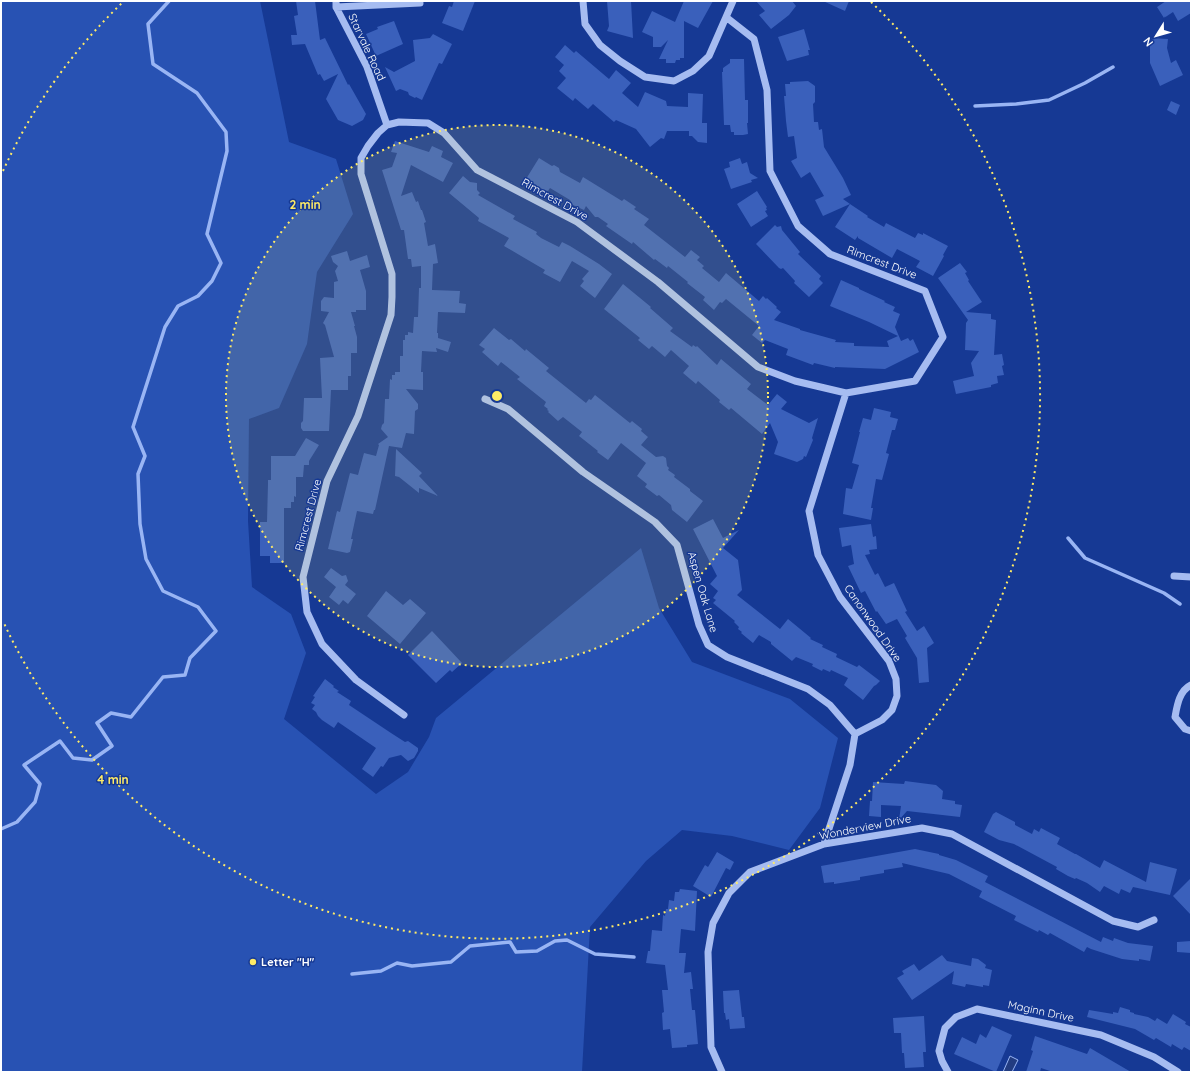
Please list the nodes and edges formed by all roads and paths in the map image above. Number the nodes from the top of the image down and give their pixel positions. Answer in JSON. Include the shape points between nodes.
{"nodes":[{"id":1,"x":583,"y":1,"type":"edge"},
{"id":2,"x":733,"y":1,"type":"edge"},
{"id":3,"x":420,"y":3,"type":"dead end"},
{"id":4,"x":336,"y":4,"type":"edge"},
{"id":5,"x":726,"y":17,"type":"junction"},
{"id":6,"x":387,"y":124,"type":"junction"},
{"id":7,"x":846,"y":393,"type":"junction"},
{"id":8,"x":485,"y":399,"type":"dead end"},
{"id":9,"x":1174,"y":576,"type":"dead end"},
{"id":10,"x":1191,"y":577,"type":"edge"},
{"id":11,"x":1191,"y":685,"type":"edge"},
{"id":12,"x":404,"y":715,"type":"dead end"},
{"id":13,"x":1191,"y":731,"type":"edge"},
{"id":14,"x":855,"y":734,"type":"junction"},
{"id":15,"x":824,"y":844,"type":"junction"},
{"id":16,"x":1154,"y":920,"type":"dead end"},
{"id":17,"x":722,"y":1072,"type":"edge"},
{"id":18,"x":948,"y":1072,"type":"edge"},
{"id":19,"x":1178,"y":1072,"type":"edge"}],
"edges":[{"from":1,"to":5,"type":"street","via":[[585,24],[600,45],[645,77],[674,81],[693,71],[709,56]]},
{"from":2,"to":5,"type":"street"},
{"from":3,"to":4,"type":"street"},
{"from":4,"to":6,"type":"street","name":"Starvale Road","via":[[367,67]]},
{"from":5,"to":7,"type":"street","name":"Rimcrest Drive","via":[[754,39],[767,90],[770,171],[798,226],[830,254],[925,291],[942,337],[915,381]]},
{"from":6,"to":7,"type":"street","name":"Rimcrest Drive","via":[[428,123],[444,132],[477,170],[576,222],[658,282],[758,367],[795,381]]},
{"from":6,"to":12,"type":"street","name":"Rimcrest Drive","via":[[361,158],[361,174],[392,274],[391,315],[358,416],[327,481],[303,576],[306,612],[322,644],[356,680]]},
{"from":7,"to":14,"type":"street","name":"Canonwood Drive","via":[[809,511],[818,555],[840,597],[889,661],[896,679],[896,696],[892,710],[882,720]]},
{"from":8,"to":14,"type":"street","name":"Aspen Oak Lane","via":[[508,409],[583,472],[655,522],[678,545],[699,624],[708,645],[727,657],[808,689],[830,705]]},
{"from":9,"to":10,"type":"street"},
{"from":11,"to":13,"type":"street","via":[[1178,701],[1175,717]]},
{"from":14,"to":15,"type":"street","via":[[850,765]]},
{"from":15,"to":16,"type":"street","name":"Wonderview Drive","via":[[922,828],[952,834],[1113,921],[1138,928]]},
{"from":15,"to":17,"type":"street","name":"Wonderview Drive","via":[[750,872],[729,893],[713,923],[708,952],[711,1047]]},
{"from":18,"to":19,"type":"street","name":"Maginn Drive","via":[[939,1051],[945,1028],[956,1017],[977,1009],[1101,1035],[1154,1057]]}]}
